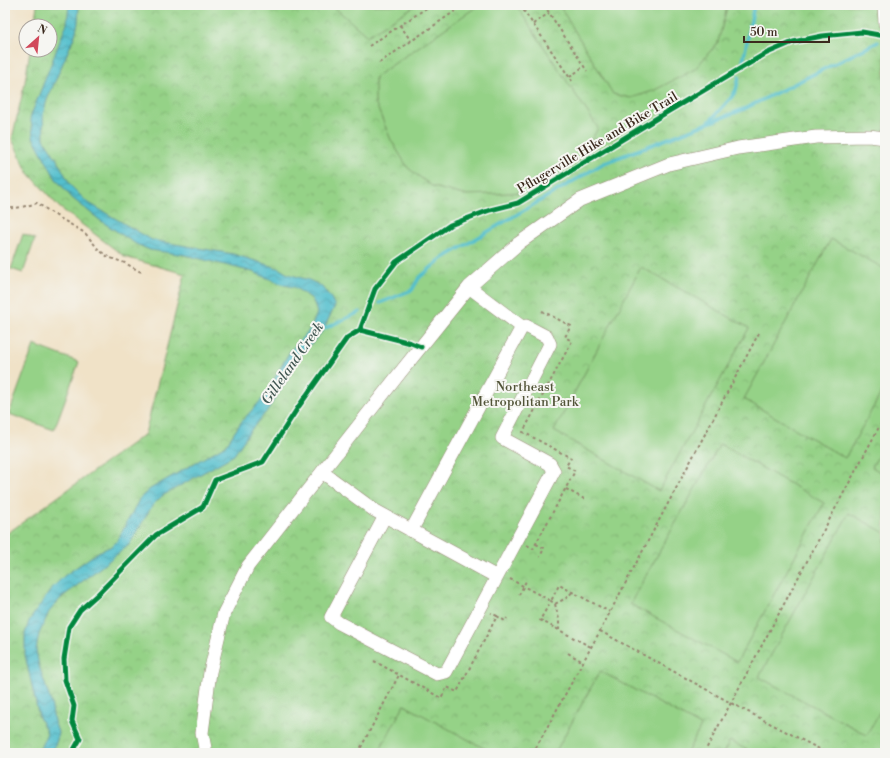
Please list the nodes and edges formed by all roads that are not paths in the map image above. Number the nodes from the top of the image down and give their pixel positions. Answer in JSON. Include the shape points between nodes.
{"nodes":[{"id":1,"x":884,"y":5,"type":"edge"},
{"id":2,"x":885,"y":24,"type":"edge"},
{"id":3,"x":885,"y":138,"type":"edge"},
{"id":4,"x":469,"y":287,"type":"junction"},
{"id":5,"x":522,"y":327,"type":"junction"},
{"id":6,"x":322,"y":472,"type":"junction"},
{"id":7,"x":385,"y":516,"type":"junction"},
{"id":8,"x":411,"y":531,"type":"junction"},
{"id":9,"x":502,"y":577,"type":"junction"},
{"id":10,"x":206,"y":753,"type":"edge"}],
"edges":[{"from":1,"to":2,"type":"lane"},
{"from":3,"to":4,"type":"lane","via":[[816,137],[738,148],[669,164],[580,200],[518,243]]},
{"from":4,"to":5,"type":"lane"},
{"from":4,"to":6,"type":"lane"},
{"from":5,"to":8,"type":"lane"},
{"from":5,"to":9,"type":"lane","via":[[526,326],[547,337],[550,344],[502,438],[550,464],[554,472]]},
{"from":6,"to":7,"type":"lane"},
{"from":6,"to":10,"type":"lane","via":[[248,566],[224,613],[210,672],[202,733]]},
{"from":7,"to":8,"type":"lane"},
{"from":7,"to":9,"type":"lane","via":[[331,616],[339,623],[438,674],[446,672]]},
{"from":8,"to":9,"type":"lane"}]}
